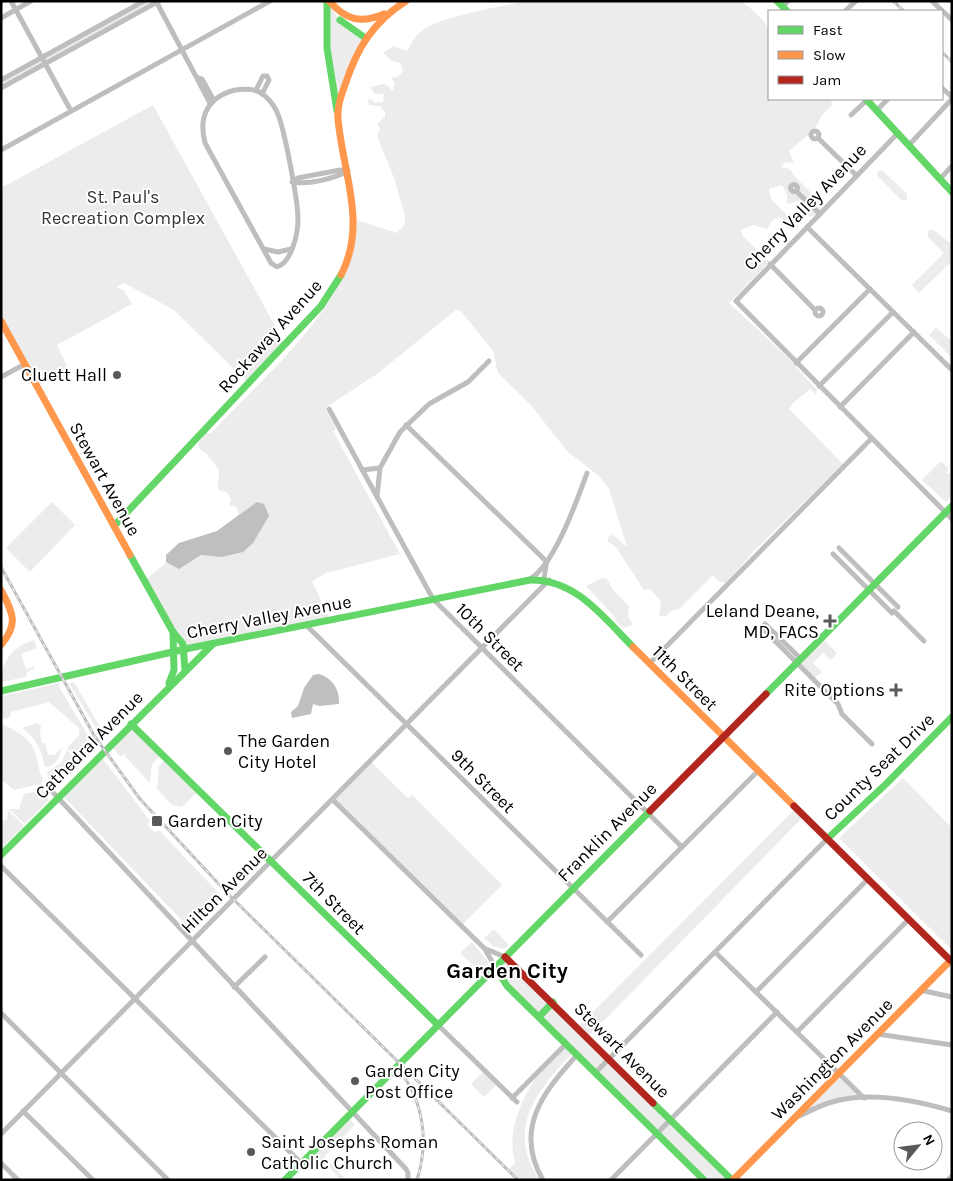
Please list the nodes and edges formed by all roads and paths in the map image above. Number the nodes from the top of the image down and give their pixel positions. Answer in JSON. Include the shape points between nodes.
{"nodes":[{"id":1,"x":11,"y":1,"type":"edge"},
{"id":2,"x":31,"y":1,"type":"edge"},
{"id":3,"x":144,"y":1,"type":"edge"},
{"id":4,"x":270,"y":1,"type":"edge"},
{"id":5,"x":328,"y":1,"type":"edge"},
{"id":6,"x":406,"y":1,"type":"edge"},
{"id":7,"x":856,"y":1,"type":"edge"},
{"id":8,"x":157,"y":2,"type":"edge"},
{"id":9,"x":16,"y":10,"type":"junction"},
{"id":10,"x":846,"y":10,"type":"edge"},
{"id":11,"x":943,"y":10,"type":"edge"},
{"id":12,"x":391,"y":11,"type":"junction"},
{"id":13,"x":1,"y":18,"type":"edge"},
{"id":14,"x":952,"y":20,"type":"edge"},
{"id":15,"x":99,"y":26,"type":"junction"},
{"id":16,"x":102,"y":32,"type":"junction"},
{"id":17,"x":364,"y":37,"type":"junction"},
{"id":18,"x":183,"y":50,"type":"junction"},
{"id":19,"x":42,"y":58,"type":"junction"},
{"id":20,"x":45,"y":64,"type":"junction"},
{"id":21,"x":1,"y":80,"type":"edge"},
{"id":22,"x":1,"y":88,"type":"edge"},
{"id":23,"x":943,"y":89,"type":"edge"},
{"id":24,"x":256,"y":90,"type":"junction"},
{"id":25,"x":262,"y":94,"type":"junction"},
{"id":26,"x":952,"y":98,"type":"edge"},
{"id":27,"x":866,"y":100,"type":"edge"},
{"id":28,"x":868,"y":100,"type":"edge"},
{"id":29,"x":887,"y":100,"type":"edge"},
{"id":30,"x":212,"y":101,"type":"junction"},
{"id":31,"x":877,"y":110,"type":"junction"},
{"id":32,"x":71,"y":111,"type":"junction"},
{"id":33,"x":338,"y":114,"type":"junction"},
{"id":34,"x":851,"y":115,"type":"dead end"},
{"id":35,"x":898,"y":133,"type":"junction"},
{"id":36,"x":818,"y":138,"type":"dead end"},
{"id":37,"x":909,"y":145,"type":"junction"},
{"id":38,"x":1,"y":150,"type":"edge"},
{"id":39,"x":952,"y":166,"type":"edge"},
{"id":40,"x":348,"y":172,"type":"junction"},
{"id":41,"x":857,"y":176,"type":"junction"},
{"id":42,"x":940,"y":179,"type":"junction"},
{"id":43,"x":292,"y":182,"type":"junction"},
{"id":44,"x":796,"y":191,"type":"dead end"},
{"id":45,"x":952,"y":192,"type":"edge"},
{"id":46,"x":820,"y":214,"type":"junction"},
{"id":47,"x":807,"y":227,"type":"junction"},
{"id":48,"x":264,"y":249,"type":"junction"},
{"id":49,"x":291,"y":249,"type":"junction"},
{"id":50,"x":770,"y":264,"type":"junction"},
{"id":51,"x":870,"y":289,"type":"junction"},
{"id":52,"x":815,"y":310,"type":"dead end"},
{"id":53,"x":893,"y":312,"type":"junction"},
{"id":54,"x":1,"y":321,"type":"edge"},
{"id":55,"x":914,"y":332,"type":"junction"},
{"id":56,"x":489,"y":361,"type":"dead end"},
{"id":57,"x":796,"y":363,"type":"junction"},
{"id":58,"x":25,"y":364,"type":"junction"},
{"id":59,"x":951,"y":367,"type":"edge"},
{"id":60,"x":1,"y":377,"type":"edge"},
{"id":61,"x":819,"y":386,"type":"junction"},
{"id":62,"x":840,"y":407,"type":"junction"},
{"id":63,"x":329,"y":410,"type":"dead end"},
{"id":64,"x":406,"y":425,"type":"junction"},
{"id":65,"x":871,"y":439,"type":"junction"},
{"id":66,"x":380,"y":468,"type":"junction"},
{"id":67,"x":362,"y":470,"type":"junction"},
{"id":68,"x":586,"y":473,"type":"dead end"},
{"id":69,"x":376,"y":496,"type":"junction"},
{"id":70,"x":952,"y":506,"type":"edge"},
{"id":71,"x":945,"y":512,"type":"junction"},
{"id":72,"x":952,"y":519,"type":"edge"},
{"id":73,"x":114,"y":526,"type":"junction"},
{"id":74,"x":839,"y":548,"type":"dead end"},
{"id":75,"x":833,"y":554,"type":"dead end"},
{"id":76,"x":547,"y":562,"type":"junction"},
{"id":77,"x":547,"y":579,"type":"junction"},
{"id":78,"x":530,"y":580,"type":"junction"},
{"id":79,"x":875,"y":583,"type":"junction"},
{"id":80,"x":1,"y":590,"type":"edge"},
{"id":81,"x":869,"y":590,"type":"junction"},
{"id":82,"x":433,"y":600,"type":"junction"},
{"id":83,"x":895,"y":610,"type":"junction"},
{"id":84,"x":306,"y":625,"type":"junction"},
{"id":85,"x":763,"y":625,"type":"dead end"},
{"id":86,"x":173,"y":632,"type":"junction"},
{"id":87,"x":924,"y":641,"type":"dead end"},
{"id":88,"x":214,"y":643,"type":"junction"},
{"id":89,"x":1,"y":645,"type":"edge"},
{"id":90,"x":482,"y":649,"type":"junction"},
{"id":91,"x":184,"y":650,"type":"junction"},
{"id":92,"x":174,"y":652,"type":"junction"},
{"id":93,"x":799,"y":661,"type":"junction"},
{"id":94,"x":650,"y":663,"type":"junction"},
{"id":95,"x":185,"y":670,"type":"junction"},
{"id":96,"x":165,"y":690,"type":"junction"},
{"id":97,"x":1,"y":692,"type":"edge"},
{"id":98,"x":952,"y":717,"type":"edge"},
{"id":99,"x":132,"y":724,"type":"junction"},
{"id":100,"x":407,"y":724,"type":"junction"},
{"id":101,"x":723,"y":736,"type":"junction"},
{"id":102,"x":872,"y":744,"type":"dead end"},
{"id":103,"x":758,"y":771,"type":"junction"},
{"id":104,"x":47,"y":786,"type":"dead end"},
{"id":105,"x":57,"y":798,"type":"junction"},
{"id":106,"x":332,"y":800,"type":"junction"},
{"id":107,"x":648,"y":813,"type":"junction"},
{"id":108,"x":827,"y":839,"type":"junction"},
{"id":109,"x":682,"y":847,"type":"junction"},
{"id":110,"x":1,"y":855,"type":"edge"},
{"id":111,"x":271,"y":861,"type":"junction"},
{"id":112,"x":1,"y":866,"type":"edge"},
{"id":113,"x":868,"y":879,"type":"junction"},
{"id":114,"x":573,"y":888,"type":"junction"},
{"id":115,"x":909,"y":919,"type":"junction"},
{"id":116,"x":607,"y":922,"type":"junction"},
{"id":117,"x":192,"y":942,"type":"junction"},
{"id":118,"x":486,"y":949,"type":"junction"},
{"id":119,"x":715,"y":952,"type":"junction"},
{"id":120,"x":641,"y":955,"type":"dead end"},
{"id":121,"x":265,"y":957,"type":"dead end"},
{"id":122,"x":505,"y":957,"type":"junction"},
{"id":123,"x":951,"y":959,"type":"edge"},
{"id":124,"x":495,"y":967,"type":"junction"},
{"id":125,"x":234,"y":987,"type":"junction"},
{"id":126,"x":920,"y":990,"type":"junction"},
{"id":127,"x":756,"y":992,"type":"junction"},
{"id":128,"x":952,"y":997,"type":"edge"},
{"id":129,"x":135,"y":998,"type":"junction"},
{"id":130,"x":553,"y":1002,"type":"junction"},
{"id":131,"x":777,"y":1012,"type":"junction"},
{"id":132,"x":1,"y":1013,"type":"edge"},
{"id":133,"x":539,"y":1017,"type":"junction"},
{"id":134,"x":438,"y":1025,"type":"junction"},
{"id":135,"x":797,"y":1032,"type":"junction"},
{"id":136,"x":878,"y":1034,"type":"junction"},
{"id":137,"x":566,"y":1044,"type":"junction"},
{"id":138,"x":952,"y":1045,"type":"edge"},
{"id":139,"x":577,"y":1055,"type":"junction"},
{"id":140,"x":610,"y":1058,"type":"junction"},
{"id":141,"x":61,"y":1073,"type":"junction"},
{"id":142,"x":596,"y":1073,"type":"junction"},
{"id":143,"x":838,"y":1073,"type":"junction"},
{"id":144,"x":864,"y":1098,"type":"junction"},
{"id":145,"x":24,"y":1111,"type":"junction"},
{"id":146,"x":952,"y":1111,"type":"edge"},
{"id":147,"x":352,"y":1112,"type":"junction"},
{"id":148,"x":794,"y":1118,"type":"junction"},
{"id":149,"x":671,"y":1119,"type":"junction"},
{"id":150,"x":1,"y":1134,"type":"edge"},
{"id":151,"x":657,"y":1134,"type":"junction"},
{"id":152,"x":1,"y":1163,"type":"edge"},
{"id":153,"x":301,"y":1163,"type":"junction"},
{"id":154,"x":952,"y":1176,"type":"edge"},
{"id":155,"x":18,"y":1180,"type":"edge"},
{"id":156,"x":93,"y":1180,"type":"edge"},
{"id":157,"x":168,"y":1180,"type":"edge"},
{"id":158,"x":284,"y":1180,"type":"edge"},
{"id":159,"x":408,"y":1180,"type":"edge"},
{"id":160,"x":543,"y":1180,"type":"edge"},
{"id":161,"x":611,"y":1180,"type":"edge"},
{"id":162,"x":704,"y":1180,"type":"edge"},
{"id":163,"x":732,"y":1180,"type":"edge"},
{"id":164,"x":948,"y":1180,"type":"edge"}],
"edges":[{"from":1,"to":9,"type":"street"},
{"from":2,"to":9,"type":"street"},
{"from":3,"to":15,"type":"street"},
{"from":4,"to":18,"type":"street"},
{"from":5,"to":12,"type":"main road","via":[[344,17],[356,22]]},
{"from":5,"to":17,"type":"main road","via":[[341,20]]},
{"from":5,"to":33,"type":"main road","via":[[327,48]]},
{"from":6,"to":12,"type":"main road","name":"Rockaway Avenue"},
{"from":7,"to":10,"type":"street"},
{"from":8,"to":16,"type":"street"},
{"from":8,"to":18,"type":"street"},
{"from":9,"to":13,"type":"street"},
{"from":9,"to":19,"type":"street"},
{"from":11,"to":14,"type":"street"},
{"from":12,"to":17,"type":"main road","name":"Rockaway Avenue"},
{"from":15,"to":16,"type":"street"},
{"from":15,"to":19,"type":"street"},
{"from":16,"to":20,"type":"street"},
{"from":17,"to":33,"type":"main road","name":"Rockaway Avenue","via":[[350,65]]},
{"from":18,"to":30,"type":"street"},
{"from":18,"to":32,"type":"street"},
{"from":19,"to":20,"type":"street"},
{"from":19,"to":21,"type":"street"},
{"from":20,"to":22,"type":"street"},
{"from":20,"to":32,"type":"street"},
{"from":23,"to":26,"type":"street"},
{"from":24,"to":25,"type":"street"},
{"from":24,"to":25,"type":"street","via":[[263,76],[267,76],[269,80]]},
{"from":24,"to":30,"type":"street","via":[[235,90]]},
{"from":25,"to":43,"type":"street","via":[[279,116]]},
{"from":26,"to":37,"type":"street"},
{"from":27,"to":34,"type":"street"},
{"from":28,"to":31,"type":"main road"},
{"from":29,"to":31,"type":"street"},
{"from":30,"to":48,"type":"street","via":[[203,124],[205,142]]},
{"from":31,"to":35,"type":"main road"},
{"from":32,"to":38,"type":"street"},
{"from":33,"to":40,"type":"main road","name":"Rockaway Avenue"},
{"from":35,"to":37,"type":"main road"},
{"from":35,"to":41,"type":"street","name":"Cherry Valley Avenue"},
{"from":36,"to":41,"type":"street"},
{"from":37,"to":42,"type":"main road"},
{"from":39,"to":42,"type":"street"},
{"from":40,"to":43,"type":"street","via":[[299,184]]},
{"from":40,"to":73,"type":"main road","name":"Rockaway Avenue","via":[[354,231],[349,257],[336,286],[321,306]]},
{"from":41,"to":46,"type":"street","name":"Cherry Valley Avenue"},
{"from":42,"to":45,"type":"main road"},
{"from":43,"to":49,"type":"street","via":[[298,218]]},
{"from":44,"to":46,"type":"street"},
{"from":46,"to":47,"type":"street","name":"Cherry Valley Avenue"},
{"from":47,"to":50,"type":"street","name":"Cherry Valley Avenue"},
{"from":47,"to":51,"type":"street"},
{"from":48,"to":49,"type":"street","via":[[278,252]]},
{"from":48,"to":49,"type":"street","via":[[273,265],[281,266]]},
{"from":50,"to":52,"type":"street"},
{"from":50,"to":57,"type":"street","name":"Cherry Valley Avenue","via":[[741,294],[737,304]]},
{"from":51,"to":53,"type":"street"},
{"from":51,"to":57,"type":"street"},
{"from":53,"to":55,"type":"street"},
{"from":53,"to":61,"type":"street"},
{"from":54,"to":58,"type":"main road","name":"Stewart Avenue"},
{"from":55,"to":59,"type":"street"},
{"from":55,"to":62,"type":"street"},
{"from":56,"to":64,"type":"street","via":[[468,382],[429,404]]},
{"from":57,"to":61,"type":"street"},
{"from":58,"to":60,"type":"street"},
{"from":58,"to":73,"type":"main road","name":"Stewart Avenue"},
{"from":61,"to":62,"type":"street"},
{"from":62,"to":65,"type":"street"},
{"from":63,"to":67,"type":"street","name":"10th Street"},
{"from":64,"to":66,"type":"street","via":[[392,443]]},
{"from":64,"to":76,"type":"street"},
{"from":65,"to":71,"type":"street"},
{"from":65,"to":94,"type":"street"},
{"from":66,"to":67,"type":"street"},
{"from":66,"to":69,"type":"street"},
{"from":67,"to":69,"type":"street","name":"10th Street"},
{"from":68,"to":76,"type":"street","via":[[572,513]]},
{"from":69,"to":82,"type":"street","name":"10th Street"},
{"from":70,"to":71,"type":"main road","name":"Franklin Avenue"},
{"from":71,"to":72,"type":"street"},
{"from":71,"to":79,"type":"main road","name":"Franklin Avenue"},
{"from":73,"to":86,"type":"main road","name":"Stewart Avenue"},
{"from":74,"to":79,"type":"street"},
{"from":75,"to":81,"type":"street"},
{"from":76,"to":77,"type":"street"},
{"from":76,"to":78,"type":"street"},
{"from":77,"to":78,"type":"main road","name":"Cherry Valley Avenue"},
{"from":77,"to":90,"type":"street","name":"Hilton Avenue"},
{"from":77,"to":94,"type":"main road","name":"11th Street","via":[[563,584],[581,596]]},
{"from":78,"to":82,"type":"main road","name":"Cherry Valley Avenue"},
{"from":79,"to":81,"type":"main road","name":"Franklin Avenue"},
{"from":79,"to":83,"type":"street"},
{"from":80,"to":89,"type":"main road","via":[[12,609],[14,622],[10,636]]},
{"from":81,"to":83,"type":"street"},
{"from":81,"to":93,"type":"main road","name":"Franklin Avenue"},
{"from":82,"to":84,"type":"main road","name":"Cherry Valley Avenue"},
{"from":82,"to":90,"type":"street","name":"10th Street"},
{"from":83,"to":87,"type":"street"},
{"from":84,"to":88,"type":"main road","name":"Cherry Valley Avenue"},
{"from":84,"to":100,"type":"street","name":"9th Street"},
{"from":85,"to":93,"type":"street"},
{"from":86,"to":91,"type":"main road","name":"Stewart Avenue"},
{"from":86,"to":92,"type":"main road"},
{"from":88,"to":91,"type":"main road","name":"Cherry Valley Avenue"},
{"from":88,"to":95,"type":"main road","name":"Cathedral Avenue"},
{"from":90,"to":100,"type":"street","name":"Hilton Avenue"},
{"from":90,"to":107,"type":"street","name":"10th Street"},
{"from":91,"to":92,"type":"main road","name":"Cherry Valley Avenue"},
{"from":91,"to":95,"type":"main road"},
{"from":92,"to":96,"type":"main road","via":[[174,670]]},
{"from":92,"to":97,"type":"main road","name":"Cherry Valley Avenue"},
{"from":93,"to":101,"type":"main road","name":"Franklin Avenue"},
{"from":93,"to":102,"type":"street","via":[[838,704],[842,714]]},
{"from":94,"to":101,"type":"main road","name":"11th Street"},
{"from":95,"to":96,"type":"main road","name":"Cathedral Avenue"},
{"from":96,"to":99,"type":"main road","name":"Cathedral Avenue"},
{"from":98,"to":108,"type":"main road","name":"County Seat Drive"},
{"from":99,"to":105,"type":"main road","name":"Cathedral Avenue"},
{"from":99,"to":111,"type":"main road","name":"7th Street"},
{"from":100,"to":106,"type":"street","name":"Hilton Avenue"},
{"from":100,"to":114,"type":"street","name":"9th Street"},
{"from":101,"to":103,"type":"main road","name":"11th Street"},
{"from":101,"to":107,"type":"main road","name":"Franklin Avenue"},
{"from":103,"to":108,"type":"main road","name":"11th Street"},
{"from":103,"to":109,"type":"street"},
{"from":104,"to":105,"type":"street"},
{"from":105,"to":110,"type":"main road","name":"Cathedral Avenue"},
{"from":105,"to":117,"type":"street"},
{"from":106,"to":111,"type":"street","name":"Hilton Avenue"},
{"from":106,"to":118,"type":"street","name":"Stewart Avenue"},
{"from":107,"to":109,"type":"street","name":"10th Street"},
{"from":107,"to":114,"type":"main road","name":"Franklin Avenue"},
{"from":108,"to":113,"type":"main road","name":"11th Street"},
{"from":108,"to":119,"type":"street"},
{"from":109,"to":116,"type":"street"},
{"from":111,"to":117,"type":"street","name":"Hilton Avenue"},
{"from":111,"to":134,"type":"main road","name":"7th Street"},
{"from":112,"to":129,"type":"street"},
{"from":113,"to":115,"type":"main road","name":"11th Street"},
{"from":113,"to":127,"type":"street"},
{"from":114,"to":116,"type":"street","name":"9th Street"},
{"from":114,"to":122,"type":"main road","name":"Franklin Avenue"},
{"from":115,"to":123,"type":"main road","name":"11th Street"},
{"from":115,"to":135,"type":"street"},
{"from":116,"to":120,"type":"street","name":"9th Street"},
{"from":117,"to":125,"type":"street"},
{"from":117,"to":129,"type":"street","name":"Hilton Avenue"},
{"from":118,"to":122,"type":"street","name":"Stewart Avenue"},
{"from":118,"to":124,"type":"street","name":"Stewart Avenue"},
{"from":119,"to":127,"type":"street"},
{"from":119,"to":140,"type":"street"},
{"from":121,"to":125,"type":"street"},
{"from":122,"to":124,"type":"main road","name":"Franklin Avenue"},
{"from":122,"to":130,"type":"main road","name":"Stewart Avenue"},
{"from":123,"to":126,"type":"main road","name":"Washington Avenue"},
{"from":124,"to":133,"type":"main road","name":"Stewart Avenue","via":[[507,986]]},
{"from":124,"to":134,"type":"main road","name":"Franklin Avenue"},
{"from":125,"to":147,"type":"street"},
{"from":126,"to":128,"type":"street"},
{"from":126,"to":136,"type":"main road","name":"Washington Avenue"},
{"from":127,"to":131,"type":"street"},
{"from":129,"to":141,"type":"street","name":"Hilton Avenue"},
{"from":129,"to":153,"type":"street"},
{"from":130,"to":133,"type":"main road"},
{"from":130,"to":140,"type":"main road","name":"Stewart Avenue"},
{"from":131,"to":135,"type":"street"},
{"from":131,"to":149,"type":"street"},
{"from":132,"to":141,"type":"street"},
{"from":133,"to":137,"type":"main road","name":"Stewart Avenue"},
{"from":134,"to":137,"type":"street","name":"7th Street","via":[[514,1100]]},
{"from":134,"to":147,"type":"main road","name":"Franklin Avenue"},
{"from":135,"to":143,"type":"street"},
{"from":136,"to":138,"type":"street"},
{"from":136,"to":143,"type":"main road","name":"Washington Avenue"},
{"from":137,"to":139,"type":"main road","name":"Stewart Avenue"},
{"from":139,"to":142,"type":"main road","name":"Stewart Avenue"},
{"from":139,"to":160,"type":"street","via":[[547,1089],[534,1118],[534,1157]]},
{"from":140,"to":142,"type":"street"},
{"from":140,"to":149,"type":"main road","name":"Stewart Avenue"},
{"from":141,"to":145,"type":"street","name":"Hilton Avenue"},
{"from":141,"to":157,"type":"street"},
{"from":142,"to":151,"type":"main road","name":"Stewart Avenue"},
{"from":143,"to":144,"type":"street"},
{"from":143,"to":148,"type":"main road","name":"Washington Avenue"},
{"from":144,"to":146,"type":"street","via":[[915,1102]]},
{"from":144,"to":148,"type":"street","via":[[832,1102]]},
{"from":145,"to":150,"type":"street","name":"Hilton Avenue"},
{"from":145,"to":156,"type":"street"},
{"from":147,"to":153,"type":"main road","name":"Franklin Avenue"},
{"from":147,"to":159,"type":"street","via":[[407,1170]]},
{"from":148,"to":163,"type":"main road","name":"Washington Avenue"},
{"from":149,"to":151,"type":"street"},
{"from":149,"to":163,"type":"main road","name":"Stewart Avenue"},
{"from":151,"to":161,"type":"street"},
{"from":151,"to":162,"type":"main road","name":"Stewart Avenue"},
{"from":152,"to":155,"type":"street"},
{"from":153,"to":158,"type":"main road","name":"Franklin Avenue"},
{"from":154,"to":164,"type":"street"}]}
